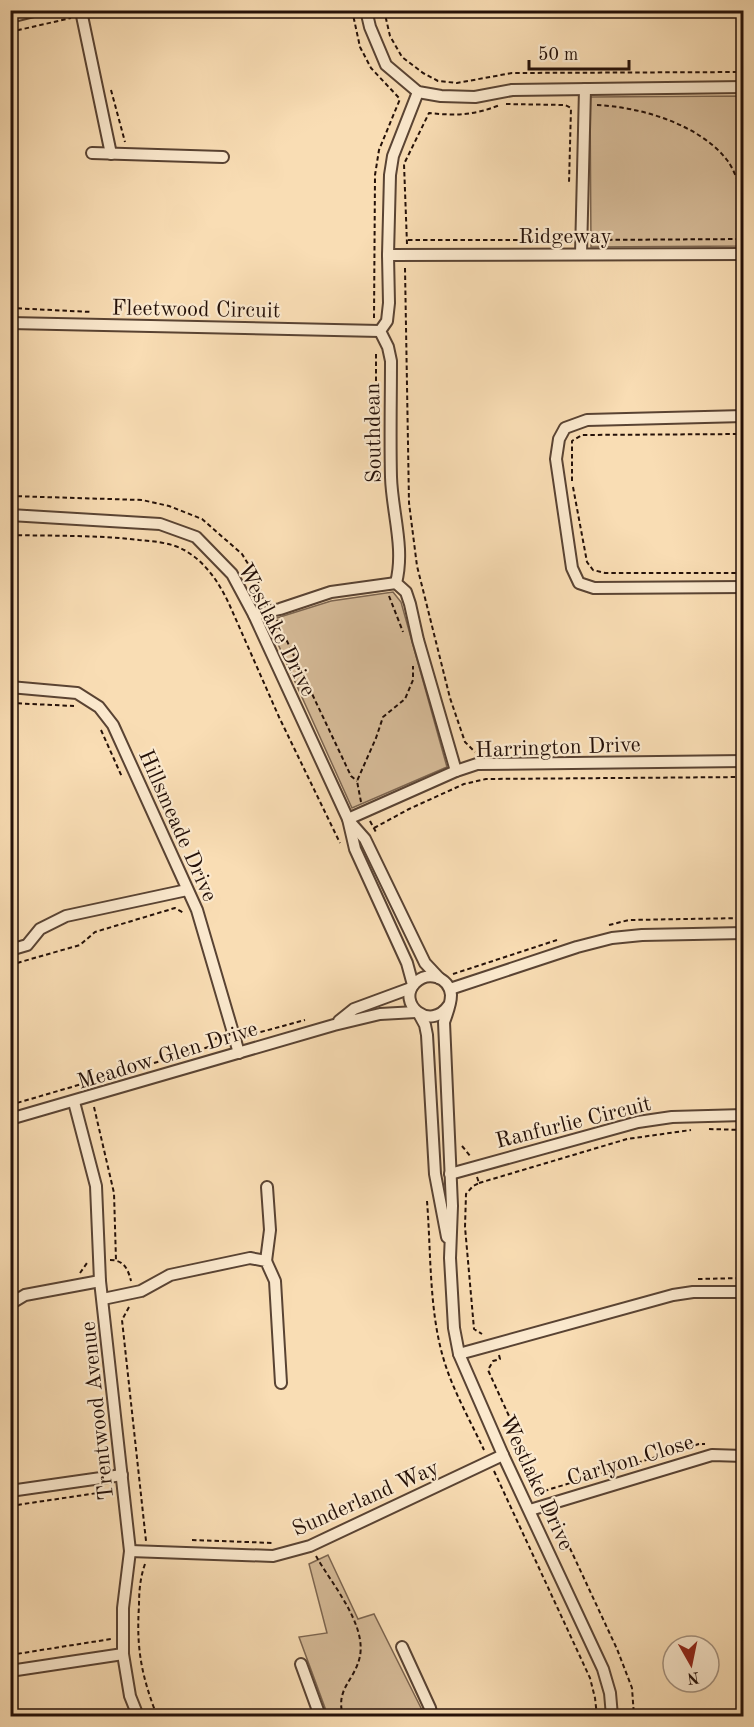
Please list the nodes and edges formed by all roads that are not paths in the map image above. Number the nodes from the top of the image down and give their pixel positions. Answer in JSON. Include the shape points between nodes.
{"nodes":[{"id":1,"x":38,"y":10,"type":"edge"},
{"id":2,"x":366,"y":10,"type":"edge"},
{"id":3,"x":81,"y":12,"type":"edge"},
{"id":4,"x":10,"y":17,"type":"edge"},
{"id":5,"x":744,"y":87,"type":"edge"},
{"id":6,"x":585,"y":89,"type":"junction"},
{"id":7,"x":418,"y":92,"type":"junction"},
{"id":8,"x":92,"y":153,"type":"dead end"},
{"id":9,"x":111,"y":154,"type":"junction"},
{"id":10,"x":223,"y":157,"type":"dead end"},
{"id":11,"x":581,"y":254,"type":"junction"},
{"id":12,"x":744,"y":254,"type":"edge"},
{"id":13,"x":388,"y":255,"type":"junction"},
{"id":14,"x":10,"y":323,"type":"edge"},
{"id":15,"x":380,"y":331,"type":"junction"},
{"id":16,"x":744,"y":416,"type":"edge"},
{"id":17,"x":10,"y":514,"type":"edge"},
{"id":18,"x":396,"y":583,"type":"junction"},
{"id":19,"x":744,"y":587,"type":"edge"},
{"id":20,"x":254,"y":615,"type":"junction"},
{"id":21,"x":10,"y":687,"type":"edge"},
{"id":22,"x":744,"y":761,"type":"edge"},
{"id":23,"x":456,"y":771,"type":"junction"},
{"id":24,"x":348,"y":819,"type":"junction"},
{"id":25,"x":188,"y":890,"type":"junction"},
{"id":26,"x":744,"y":933,"type":"edge"},
{"id":27,"x":10,"y":950,"type":"edge"},
{"id":28,"x":439,"y":978,"type":"junction"},
{"id":29,"x":412,"y":987,"type":"junction"},
{"id":30,"x":454,"y":987,"type":"junction"},
{"id":31,"x":449,"y":1005,"type":"junction"},
{"id":32,"x":418,"y":1013,"type":"junction"},
{"id":33,"x":334,"y":1025,"type":"junction"},
{"id":34,"x":239,"y":1053,"type":"junction"},
{"id":35,"x":74,"y":1102,"type":"junction"},
{"id":36,"x":744,"y":1115,"type":"edge"},
{"id":37,"x":10,"y":1119,"type":"edge"},
{"id":38,"x":450,"y":1174,"type":"junction"},
{"id":39,"x":267,"y":1187,"type":"dead end"},
{"id":40,"x":450,"y":1258,"type":"junction"},
{"id":41,"x":266,"y":1261,"type":"junction"},
{"id":42,"x":100,"y":1281,"type":"junction"},
{"id":43,"x":744,"y":1292,"type":"edge"},
{"id":44,"x":103,"y":1299,"type":"junction"},
{"id":45,"x":10,"y":1304,"type":"edge"},
{"id":46,"x":459,"y":1354,"type":"junction"},
{"id":47,"x":281,"y":1383,"type":"dead end"},
{"id":48,"x":503,"y":1455,"type":"junction"},
{"id":49,"x":744,"y":1456,"type":"edge"},
{"id":50,"x":122,"y":1475,"type":"junction"},
{"id":51,"x":10,"y":1491,"type":"edge"},
{"id":52,"x":530,"y":1510,"type":"junction"},
{"id":53,"x":130,"y":1551,"type":"junction"},
{"id":54,"x":402,"y":1647,"type":"dead end"},
{"id":55,"x":123,"y":1654,"type":"junction"},
{"id":56,"x":301,"y":1664,"type":"dead end"},
{"id":57,"x":10,"y":1671,"type":"edge"},
{"id":58,"x":138,"y":1716,"type":"edge"},
{"id":59,"x":320,"y":1716,"type":"edge"},
{"id":60,"x":432,"y":1716,"type":"edge"},
{"id":61,"x":612,"y":1716,"type":"edge"}],
"edges":[{"from":1,"to":4,"type":"street"},
{"from":2,"to":7,"type":"street","via":[[386,65]]},
{"from":3,"to":9,"type":"street"},
{"from":5,"to":6,"type":"street"},
{"from":6,"to":7,"type":"street","via":[[513,90],[475,97]]},
{"from":6,"to":11,"type":"street"},
{"from":7,"to":13,"type":"street","via":[[393,156]]},
{"from":8,"to":9,"type":"street"},
{"from":9,"to":10,"type":"street"},
{"from":11,"to":12,"type":"street","name":"Ridgeway"},
{"from":11,"to":13,"type":"street","name":"Ridgeway"},
{"from":13,"to":15,"type":"street","via":[[388,312]]},
{"from":14,"to":15,"type":"street","name":"Fleetwood Circuit"},
{"from":15,"to":18,"type":"street","name":"Southdean","via":[[391,361],[391,479],[400,554]]},
{"from":16,"to":19,"type":"street","via":[[587,420],[565,428],[556,459],[572,568],[579,583],[594,588]]},
{"from":17,"to":20,"type":"street","name":"Westlake Drive","via":[[160,524],[196,537],[232,574]]},
{"from":18,"to":20,"type":"street","via":[[331,592]]},
{"from":18,"to":23,"type":"street","via":[[406,592],[410,604]]},
{"from":20,"to":24,"type":"street","name":"Westlake Drive"},
{"from":21,"to":25,"type":"street","name":"Hillsmeade Drive","via":[[77,693],[99,707],[113,725]]},
{"from":22,"to":23,"type":"street","name":"Harrington Drive","via":[[481,764]]},
{"from":23,"to":24,"type":"street","name":"Harrington Drive"},
{"from":24,"to":28,"type":"street","name":"Westlake Drive","via":[[365,839],[425,963]]},
{"from":24,"to":29,"type":"street","name":"Westlake Drive","via":[[355,849],[407,963]]},
{"from":25,"to":27,"type":"street","via":[[66,916],[40,929],[27,945]]},
{"from":25,"to":34,"type":"street","name":"Hillsmeade Drive"},
{"from":26,"to":30,"type":"street","via":[[612,938]]},
{"from":28,"to":29,"type":"street","via":[[428,976]]},
{"from":28,"to":30,"type":"street"},
{"from":29,"to":32,"type":"street","via":[[410,1001]]},
{"from":29,"to":33,"type":"street","name":"Meadow Glen Drive","via":[[354,1009]]},
{"from":30,"to":31,"type":"street"},
{"from":31,"to":32,"type":"street","via":[[433,1017]]},
{"from":31,"to":38,"type":"street","name":"Westlake Drive","via":[[444,1022]]},
{"from":32,"to":33,"type":"street","name":"Meadow Glen Drive","via":[[380,1014]]},
{"from":32,"to":40,"type":"street","name":"Westlake Drive","via":[[427,1035],[435,1174]]},
{"from":33,"to":34,"type":"street","name":"Meadow Glen Drive"},
{"from":34,"to":35,"type":"street","name":"Meadow Glen Drive"},
{"from":35,"to":37,"type":"street","name":"Meadow Glen Drive"},
{"from":35,"to":42,"type":"street","name":"Trentwood Avenue","via":[[96,1186]]},
{"from":36,"to":38,"type":"street","name":"Ranfurlie Circuit","via":[[638,1122]]},
{"from":38,"to":40,"type":"street","name":"Westlake Drive"},
{"from":39,"to":41,"type":"street","via":[[270,1230]]},
{"from":40,"to":46,"type":"street","name":"Westlake Drive"},
{"from":41,"to":44,"type":"street","via":[[250,1258],[170,1275],[141,1291]]},
{"from":41,"to":47,"type":"street","via":[[275,1281]]},
{"from":42,"to":44,"type":"street","name":"Trentwood Avenue"},
{"from":42,"to":45,"type":"street","via":[[26,1295]]},
{"from":43,"to":46,"type":"street","via":[[673,1295]]},
{"from":44,"to":50,"type":"street","name":"Trentwood Avenue"},
{"from":46,"to":48,"type":"street","name":"Westlake Drive"},
{"from":48,"to":52,"type":"street","name":"Westlake Drive"},
{"from":48,"to":53,"type":"street","name":"Sunderland Way","via":[[310,1546],[273,1556]]},
{"from":49,"to":52,"type":"street","name":"Carlyon Close","via":[[712,1455]]},
{"from":50,"to":51,"type":"street"},
{"from":50,"to":53,"type":"street","name":"Trentwood Avenue"},
{"from":52,"to":61,"type":"street","name":"Westlake Drive","via":[[603,1669]]},
{"from":53,"to":55,"type":"street","name":"Trentwood Avenue","via":[[123,1608]]},
{"from":54,"to":60,"type":"street"},
{"from":55,"to":57,"type":"street"},
{"from":55,"to":58,"type":"street","name":"Trentwood Avenue","via":[[130,1696]]},
{"from":56,"to":59,"type":"street"}]}
